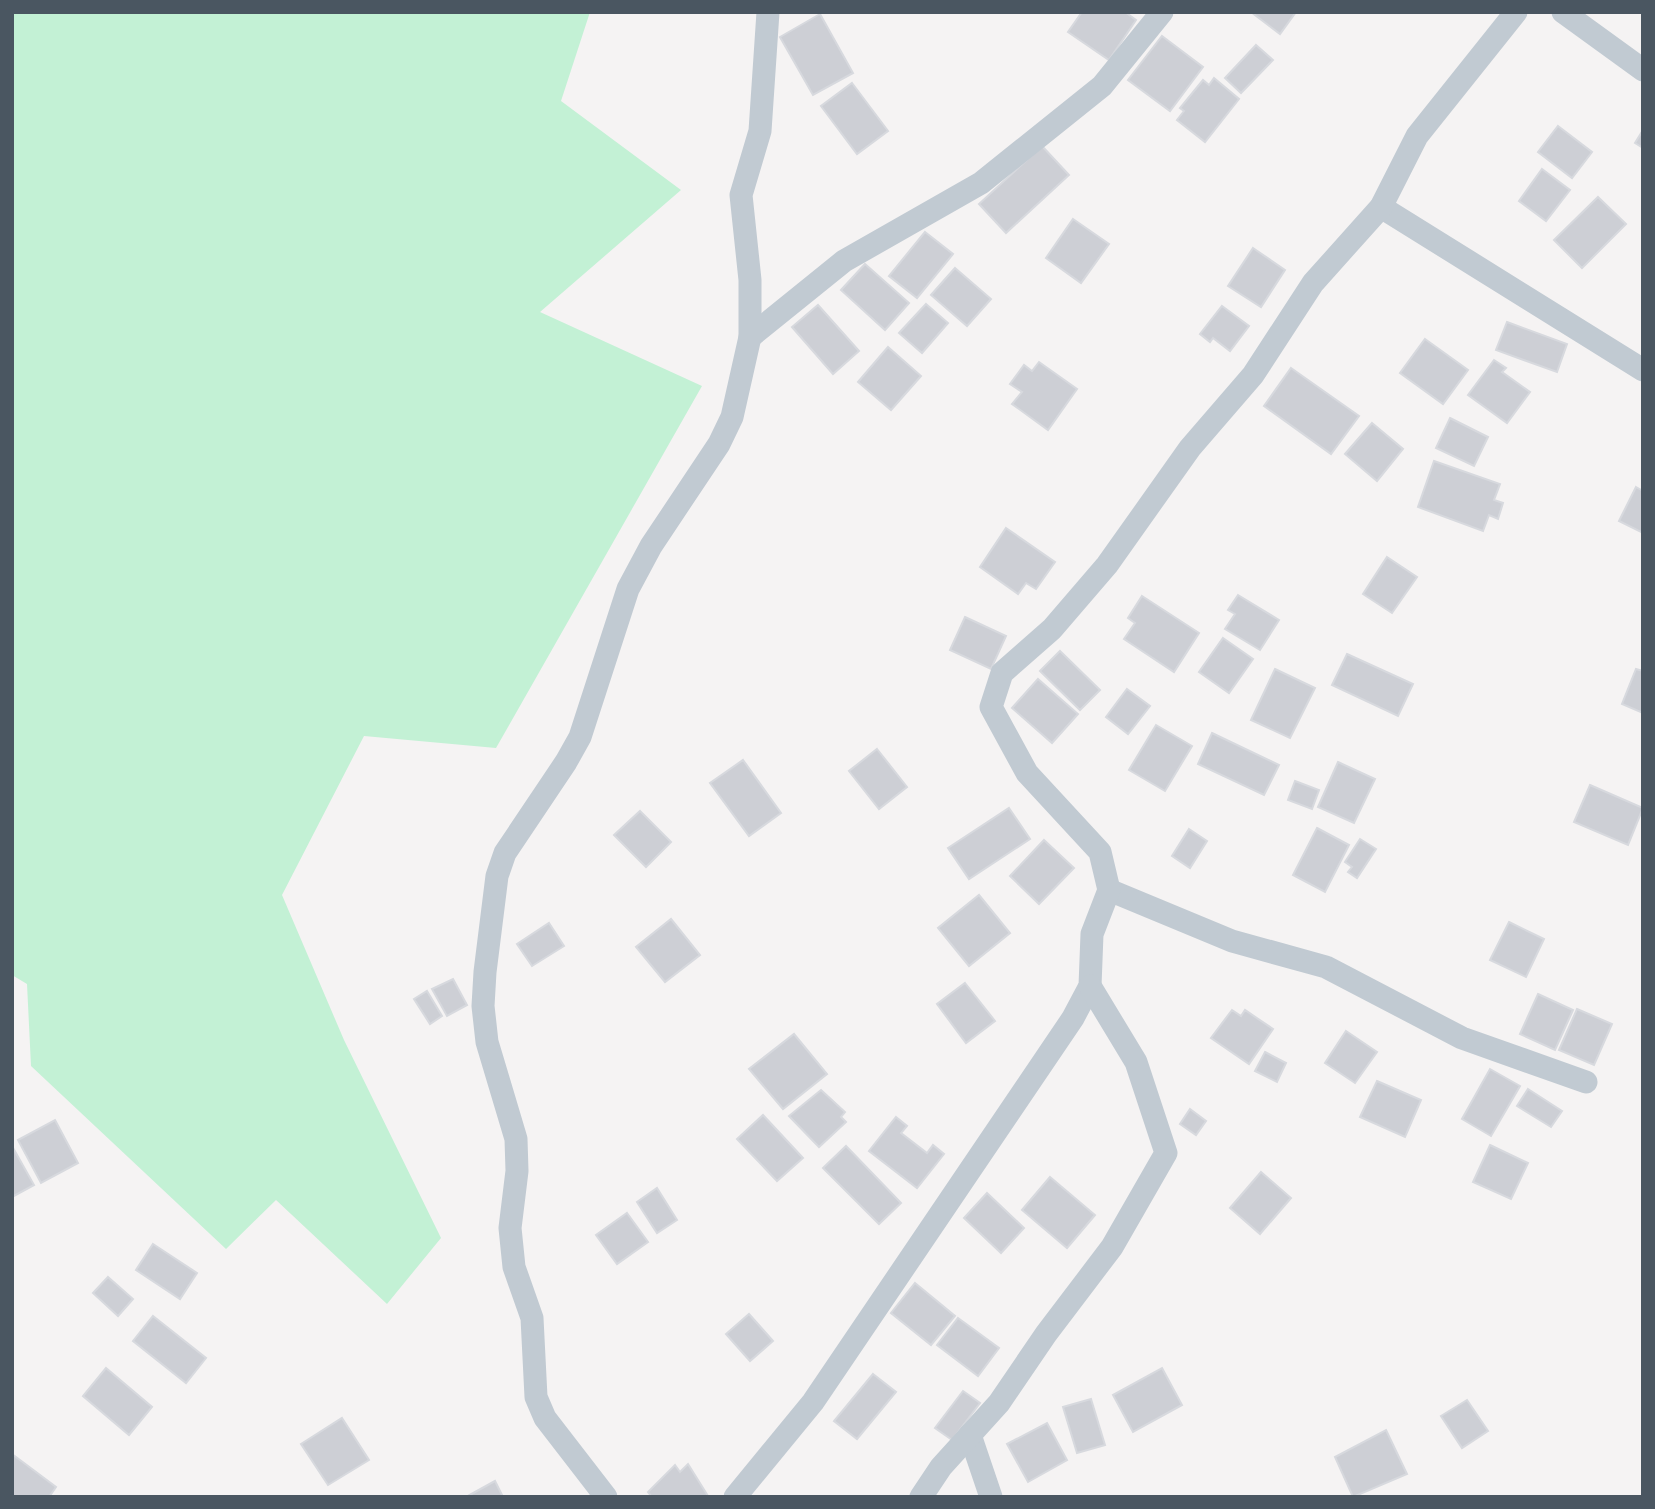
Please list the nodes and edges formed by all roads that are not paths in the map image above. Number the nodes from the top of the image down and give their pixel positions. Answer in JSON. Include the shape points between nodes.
{"nodes":[{"id":1,"x":768,"y":12,"type":"edge"},
{"id":2,"x":1162,"y":12,"type":"edge"},
{"id":3,"x":1517,"y":12,"type":"edge"},
{"id":4,"x":1563,"y":12,"type":"edge"},
{"id":5,"x":1643,"y":70,"type":"edge"},
{"id":6,"x":1381,"y":207,"type":"junction"},
{"id":7,"x":750,"y":337,"type":"junction"},
{"id":8,"x":1643,"y":370,"type":"edge"},
{"id":9,"x":1109,"y":890,"type":"junction"},
{"id":10,"x":1090,"y":986,"type":"junction"},
{"id":11,"x":1586,"y":1082,"type":"dead end"},
{"id":12,"x":971,"y":1435,"type":"junction"},
{"id":13,"x":606,"y":1497,"type":"edge"},
{"id":14,"x":735,"y":1497,"type":"edge"},
{"id":15,"x":921,"y":1497,"type":"edge"},
{"id":16,"x":991,"y":1497,"type":"edge"}],
"edges":[{"from":1,"to":7,"type":"street","via":[[760,131],[741,195],[750,281]]},
{"from":2,"to":7,"type":"street","via":[[1102,86],[981,183],[844,261]]},
{"from":3,"to":6,"type":"street","via":[[1417,136]]},
{"from":4,"to":5,"type":"street"},
{"from":6,"to":8,"type":"street"},
{"from":6,"to":9,"type":"street","via":[[1313,283],[1253,375],[1190,448],[1107,565],[1052,629],[1002,673],[991,707],[1027,773],[1100,852]]},
{"from":7,"to":13,"type":"street","via":[[732,417],[628,589],[580,737],[505,853],[497,876],[485,972],[486,1042],[516,1139],[510,1228],[514,1267],[533,1318],[536,1397],[545,1418]]},
{"from":9,"to":10,"type":"street","via":[[1092,934]]},
{"from":9,"to":11,"type":"street","via":[[1232,941],[1326,967],[1462,1038]]},
{"from":10,"to":12,"type":"street","via":[[1136,1062],[1166,1153],[1112,1247]]},
{"from":10,"to":14,"type":"street","via":[[1073,1018],[813,1402]]},
{"from":12,"to":15,"type":"street"},
{"from":12,"to":16,"type":"street"}]}
